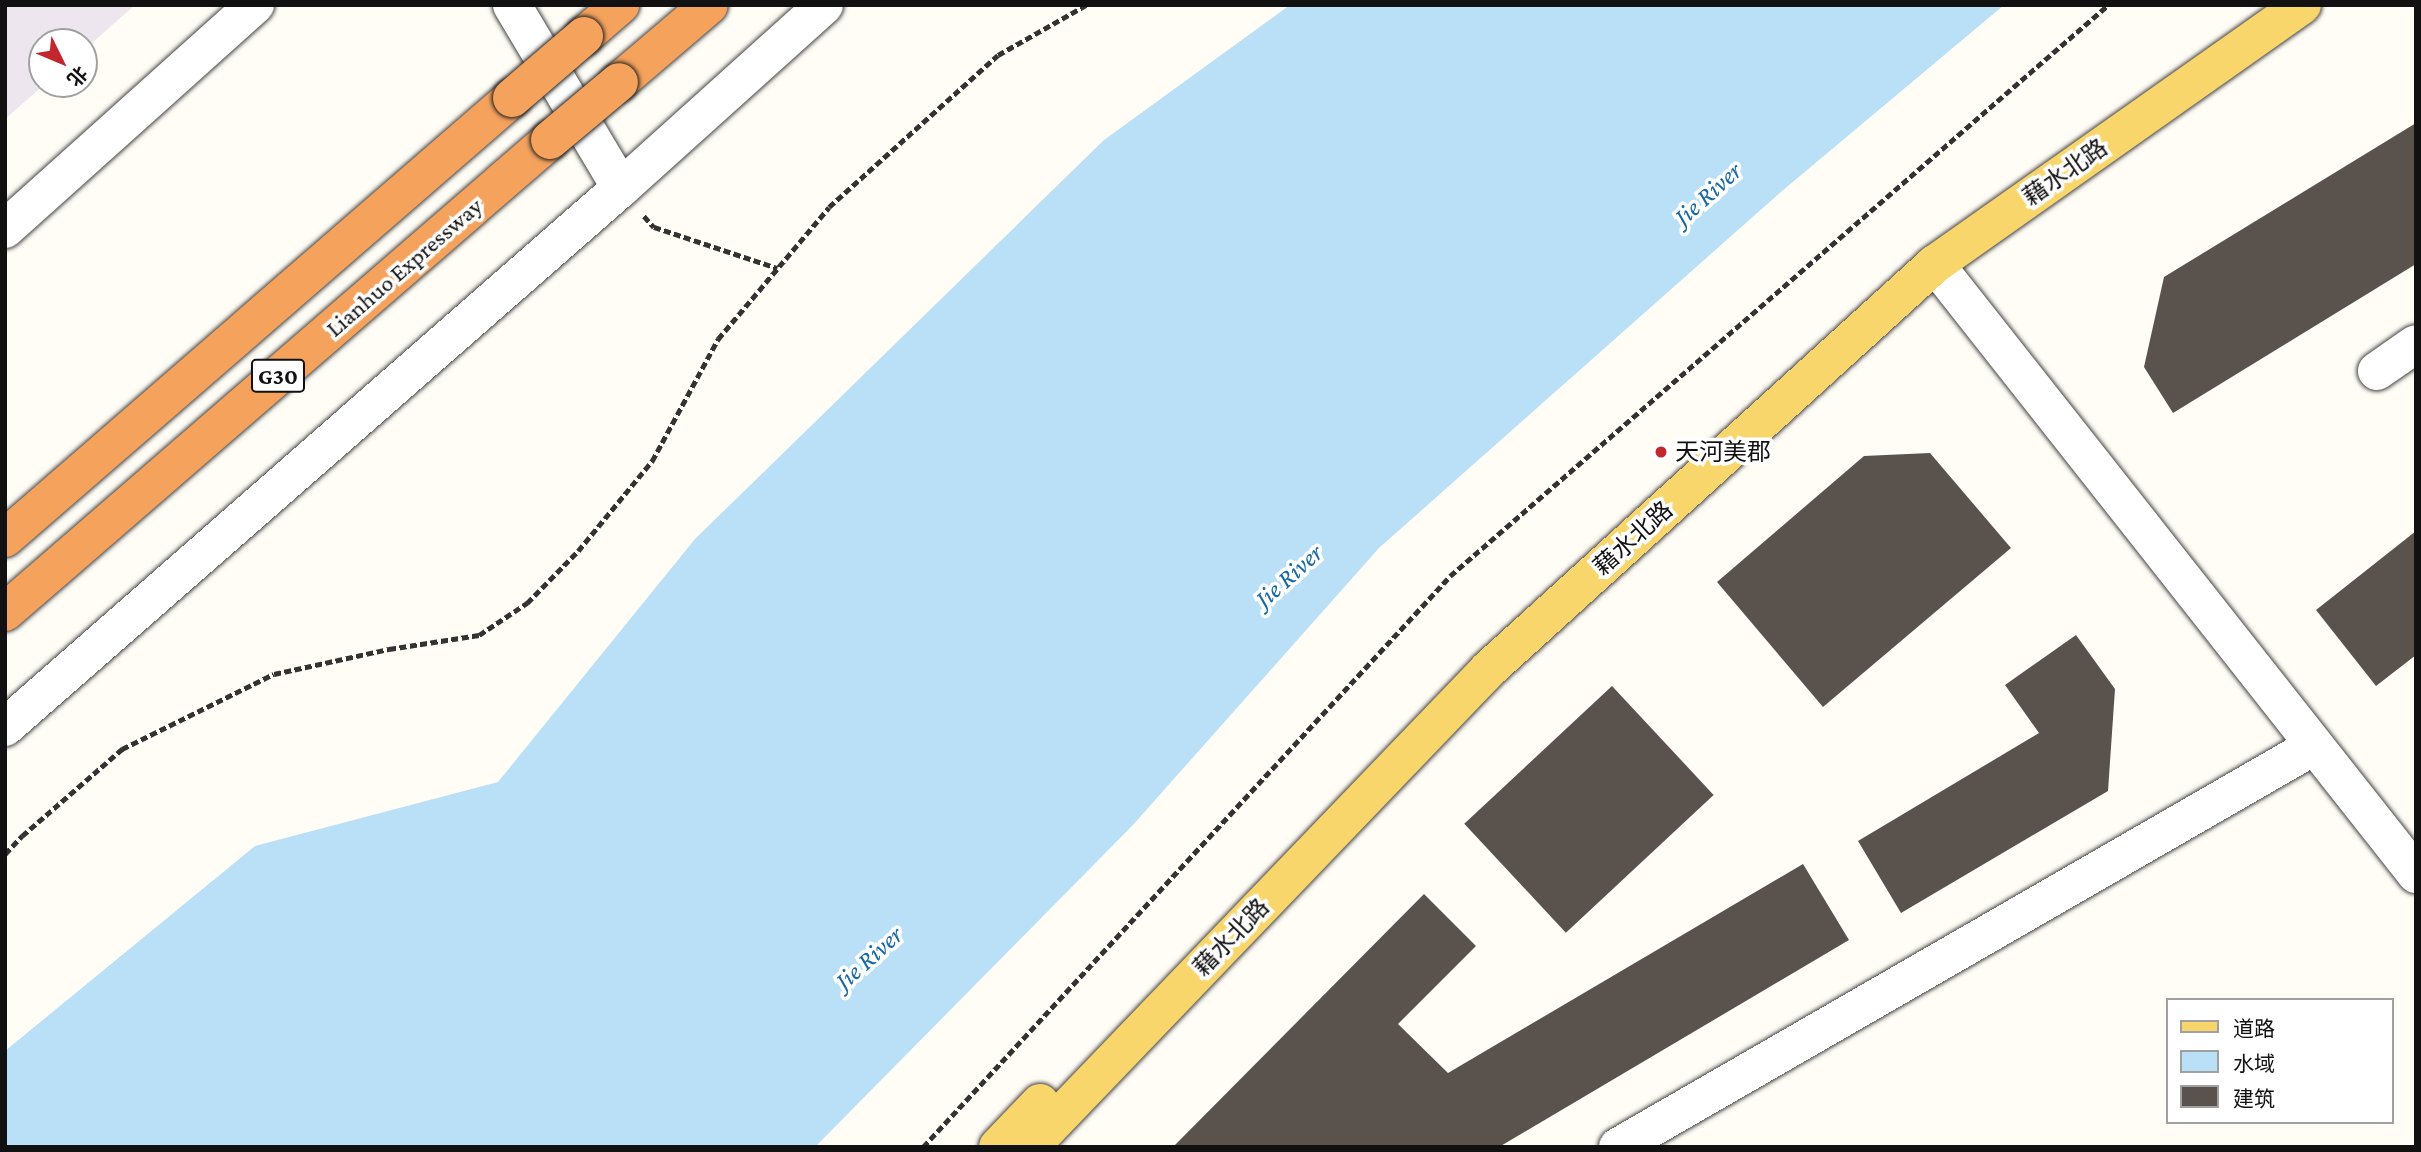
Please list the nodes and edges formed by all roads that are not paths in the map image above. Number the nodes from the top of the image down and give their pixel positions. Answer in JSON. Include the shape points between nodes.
{"nodes":[{"id":1,"x":255,"y":5,"type":"edge"},
{"id":2,"x":512,"y":5,"type":"edge"},
{"id":3,"x":620,"y":5,"type":"edge"},
{"id":4,"x":709,"y":5,"type":"edge"},
{"id":5,"x":824,"y":5,"type":"edge"},
{"id":6,"x":2267,"y":5,"type":"edge"},
{"id":7,"x":2302,"y":5,"type":"edge"},
{"id":8,"x":621,"y":188,"type":"junction"},
{"id":9,"x":5,"y":229,"type":"edge"},
{"id":10,"x":1935,"y":264,"type":"junction"},
{"id":11,"x":2416,"y":344,"type":"edge"},
{"id":12,"x":2377,"y":371,"type":"dead end"},
{"id":13,"x":5,"y":538,"type":"edge"},
{"id":14,"x":5,"y":612,"type":"edge"},
{"id":15,"x":5,"y":727,"type":"edge"},
{"id":16,"x":2314,"y":746,"type":"junction"},
{"id":17,"x":2416,"y":874,"type":"edge"},
{"id":18,"x":998,"y":1147,"type":"edge"},
{"id":19,"x":1030,"y":1147,"type":"edge"},
{"id":20,"x":1618,"y":1147,"type":"edge"}],
"edges":[{"from":1,"to":9,"type":"street"},
{"from":2,"to":8,"type":"street"},
{"from":3,"to":13,"type":"highway","number":"G30","bridge":true},
{"from":4,"to":14,"type":"highway","name":"Lianhuo Expressway","number":"G30","bridge":true},
{"from":5,"to":8,"type":"street"},
{"from":6,"to":18,"type":"main road","name":"藉水北路","via":[[1921,248],[1477,650]]},
{"from":7,"to":10,"type":"main road","name":"藉水北路"},
{"from":8,"to":15,"type":"street"},
{"from":10,"to":16,"type":"street"},
{"from":10,"to":19,"type":"main road","name":"藉水北路","via":[[1489,669]]},
{"from":11,"to":12,"type":"street"},
{"from":16,"to":17,"type":"street"},
{"from":16,"to":20,"type":"street"}]}
